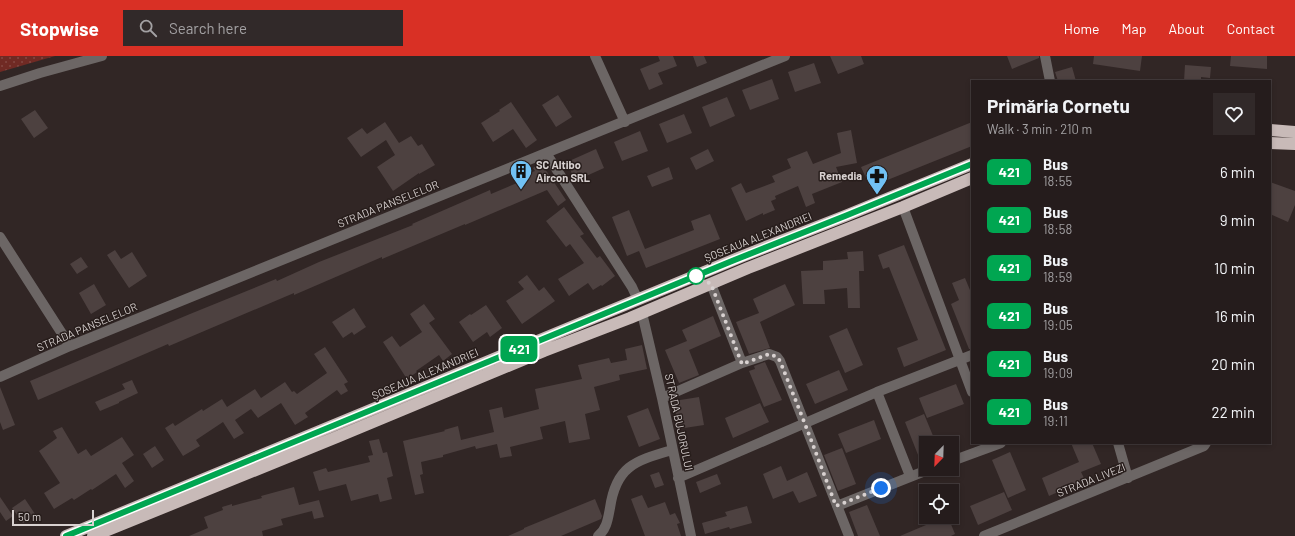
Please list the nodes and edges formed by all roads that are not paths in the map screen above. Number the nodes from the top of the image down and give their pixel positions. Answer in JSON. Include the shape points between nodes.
{"nodes":[{"id":1,"x":102,"y":56,"type":"edge"},
{"id":2,"x":595,"y":56,"type":"edge"},
{"id":3,"x":785,"y":56,"type":"edge"},
{"id":4,"x":1045,"y":56,"type":"edge"},
{"id":5,"x":1050,"y":80,"type":"edge"},
{"id":6,"x":0,"y":86,"type":"edge"},
{"id":7,"x":625,"y":122,"type":"junction"},
{"id":8,"x":1271,"y":130,"type":"edge"},
{"id":9,"x":1295,"y":132,"type":"edge"},
{"id":10,"x":1271,"y":143,"type":"edge"},
{"id":11,"x":1295,"y":144,"type":"edge"},
{"id":12,"x":546,"y":153,"type":"junction"},
{"id":13,"x":971,"y":164,"type":"edge"},
{"id":14,"x":971,"y":178,"type":"edge"},
{"id":15,"x":903,"y":207,"type":"junction"},
{"id":16,"x":0,"y":237,"type":"edge"},
{"id":17,"x":711,"y":284,"type":"junction"},
{"id":18,"x":638,"y":300,"type":"junction"},
{"id":19,"x":642,"y":313,"type":"junction"},
{"id":20,"x":70,"y":346,"type":"junction"},
{"id":21,"x":971,"y":356,"type":"edge"},
{"id":22,"x":960,"y":360,"type":"junction"},
{"id":23,"x":742,"y":364,"type":"junction"},
{"id":24,"x":0,"y":377,"type":"edge"},
{"id":25,"x":971,"y":389,"type":"edge"},
{"id":26,"x":877,"y":392,"type":"junction"},
{"id":27,"x":662,"y":398,"type":"junction"},
{"id":28,"x":805,"y":424,"type":"junction"},
{"id":29,"x":1118,"y":444,"type":"edge"},
{"id":30,"x":1205,"y":444,"type":"edge"},
{"id":31,"x":990,"y":445,"type":"edge"},
{"id":32,"x":672,"y":450,"type":"junction"},
{"id":33,"x":959,"y":458,"type":"edge"},
{"id":34,"x":919,"y":473,"type":"edge"},
{"id":35,"x":910,"y":476,"type":"junction"},
{"id":36,"x":678,"y":478,"type":"junction"},
{"id":37,"x":1128,"y":478,"type":"junction"},
{"id":38,"x":836,"y":506,"type":"junction"},
{"id":39,"x":66,"y":536,"type":"edge"},
{"id":40,"x":93,"y":536,"type":"edge"},
{"id":41,"x":598,"y":536,"type":"edge"},
{"id":42,"x":691,"y":536,"type":"edge"},
{"id":43,"x":849,"y":536,"type":"edge"},
{"id":44,"x":984,"y":536,"type":"edge"}],
"edges":[{"from":1,"to":6,"type":"street"},
{"from":2,"to":7,"type":"street"},
{"from":3,"to":7,"type":"street","name":"STRADA PANSELELOR"},
{"from":4,"to":5,"type":"street"},
{"from":7,"to":12,"type":"street","name":"STRADA PANSELELOR"},
{"from":8,"to":9,"type":"highway"},
{"from":10,"to":11,"type":"highway"},
{"from":12,"to":18,"type":"street"},
{"from":12,"to":20,"type":"street","name":"STRADA PANSELELOR"},
{"from":13,"to":18,"type":"highway","name":"ȘOSEAUA ALEXANDRIEI"},
{"from":14,"to":15,"type":"highway"},
{"from":15,"to":17,"type":"highway"},
{"from":15,"to":22,"type":"street"},
{"from":16,"to":20,"type":"street"},
{"from":17,"to":19,"type":"highway"},
{"from":17,"to":23,"type":"street"},
{"from":18,"to":39,"type":"highway","name":"ȘOSEAUA ALEXANDRIEI"},
{"from":19,"to":27,"type":"street","name":"STRADA BUJORULUI"},
{"from":19,"to":40,"type":"highway"},
{"from":20,"to":24,"type":"street","name":"STRADA PANSELELOR"},
{"from":21,"to":22,"type":"street"},
{"from":22,"to":25,"type":"street"},
{"from":22,"to":26,"type":"street"},
{"from":23,"to":27,"type":"street"},
{"from":23,"to":28,"type":"street","via":[[769,354],[777,357]]},
{"from":26,"to":28,"type":"street"},
{"from":26,"to":35,"type":"street"},
{"from":27,"to":32,"type":"street","name":"STRADA BUJORULUI"},
{"from":28,"to":36,"type":"street"},
{"from":28,"to":38,"type":"street"},
{"from":29,"to":37,"type":"street"},
{"from":30,"to":37,"type":"street","name":"STRADA LIVEZI"},
{"from":31,"to":33,"type":"street"},
{"from":32,"to":36,"type":"street","name":"STRADA BUJORULUI"},
{"from":32,"to":41,"type":"street","via":[[633,463],[622,474],[614,488],[608,520],[603,532]]},
{"from":34,"to":35,"type":"street"},
{"from":35,"to":38,"type":"street"},
{"from":36,"to":42,"type":"street","name":"STRADA BUJORULUI"},
{"from":37,"to":44,"type":"street","name":"STRADA LIVEZI"},
{"from":38,"to":43,"type":"street"}]}
